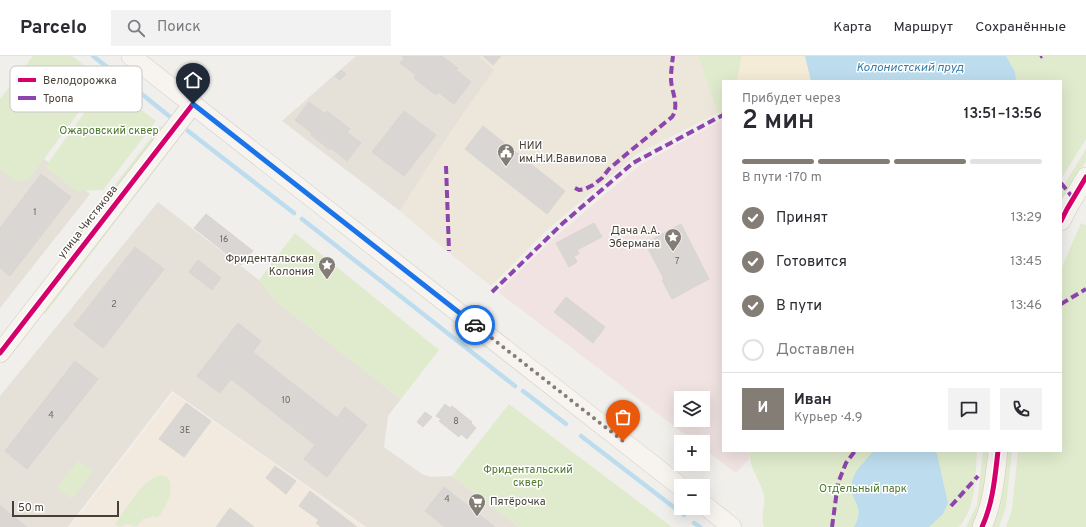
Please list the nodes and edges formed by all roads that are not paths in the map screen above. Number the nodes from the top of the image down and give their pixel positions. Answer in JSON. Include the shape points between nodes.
{"nodes":[{"id":1,"x":131,"y":56,"type":"edge"},
{"id":2,"x":193,"y":104,"type":"junction"},
{"id":3,"x":1086,"y":178,"type":"edge"},
{"id":4,"x":1062,"y":219,"type":"edge"},
{"id":5,"x":0,"y":353,"type":"edge"},
{"id":6,"x":998,"y":452,"type":"edge"},
{"id":7,"x":674,"y":482,"type":"edge"},
{"id":8,"x":710,"y":510,"type":"edge"},
{"id":9,"x":732,"y":527,"type":"edge"},
{"id":10,"x":982,"y":527,"type":"edge"}],
"edges":[{"from":1,"to":2,"type":"main road"},
{"from":2,"to":5,"type":"main road","name":"улица Чистякова"},
{"from":2,"to":7,"type":"main road"},
{"from":3,"to":4,"type":"main road"},
{"from":6,"to":10,"type":"main road","via":[[993,489]]},
{"from":8,"to":9,"type":"main road"}]}
